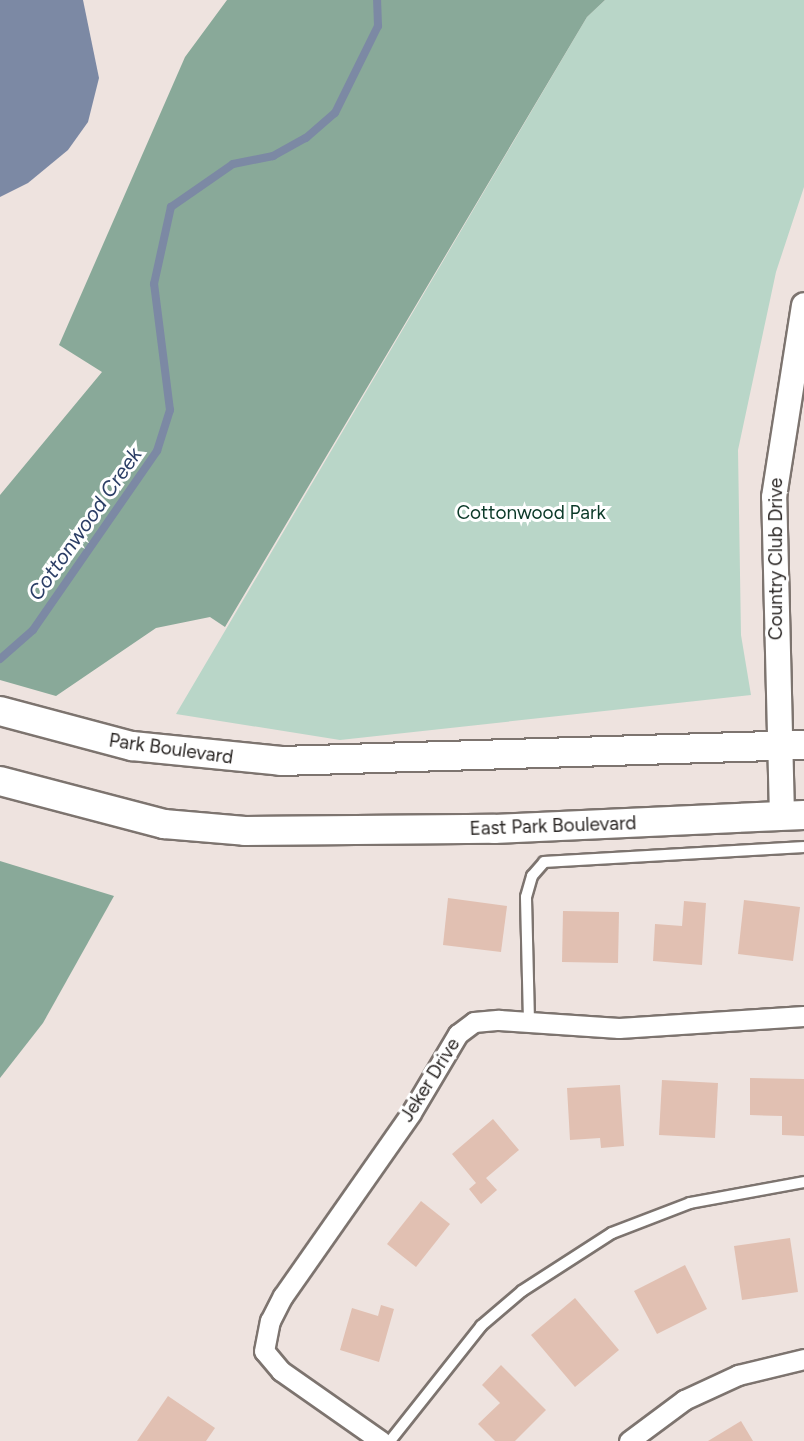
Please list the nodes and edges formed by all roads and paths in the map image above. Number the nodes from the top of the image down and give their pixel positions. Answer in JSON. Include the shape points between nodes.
{"nodes":[{"id":1,"x":804,"y":305,"type":"edge"},
{"id":2,"x":0,"y":712,"type":"edge"},
{"id":3,"x":793,"y":746,"type":"edge"},
{"id":4,"x":0,"y":781,"type":"edge"},
{"id":5,"x":793,"y":816,"type":"edge"},
{"id":6,"x":804,"y":847,"type":"edge"},
{"id":7,"x":804,"y":1016,"type":"edge"},
{"id":8,"x":529,"y":1021,"type":"junction"},
{"id":9,"x":804,"y":1182,"type":"edge"},
{"id":10,"x":804,"y":1359,"type":"edge"},
{"id":11,"x":381,"y":1441,"type":"edge"},
{"id":12,"x":390,"y":1441,"type":"edge"},
{"id":13,"x":629,"y":1441,"type":"edge"}],
"edges":[{"from":1,"to":3,"type":"street","name":"Country Club Drive","via":[[774,497],[776,670]]},
{"from":2,"to":3,"type":"main road","name":"Park Boulevard","via":[[90,738],[181,754],[345,763]]},
{"from":3,"to":5,"type":"street","name":"Country Club Drive"},
{"from":4,"to":5,"type":"main road","name":"East Park Boulevard","via":[[164,824],[301,831],[494,830]]},
{"from":6,"to":8,"type":"lane","via":[[544,862],[532,876],[526,897]]},
{"from":7,"to":8,"type":"street","name":"Jeker Drive","via":[[619,1028]]},
{"from":8,"to":11,"type":"street","name":"Jeker Drive","via":[[474,1022],[458,1034],[411,1113],[270,1321],[264,1351],[281,1371]]},
{"from":9,"to":12,"type":"lane","via":[[690,1203],[612,1233],[522,1291],[481,1326]]},
{"from":10,"to":13,"type":"street","via":[[738,1375],[684,1400]]}]}
